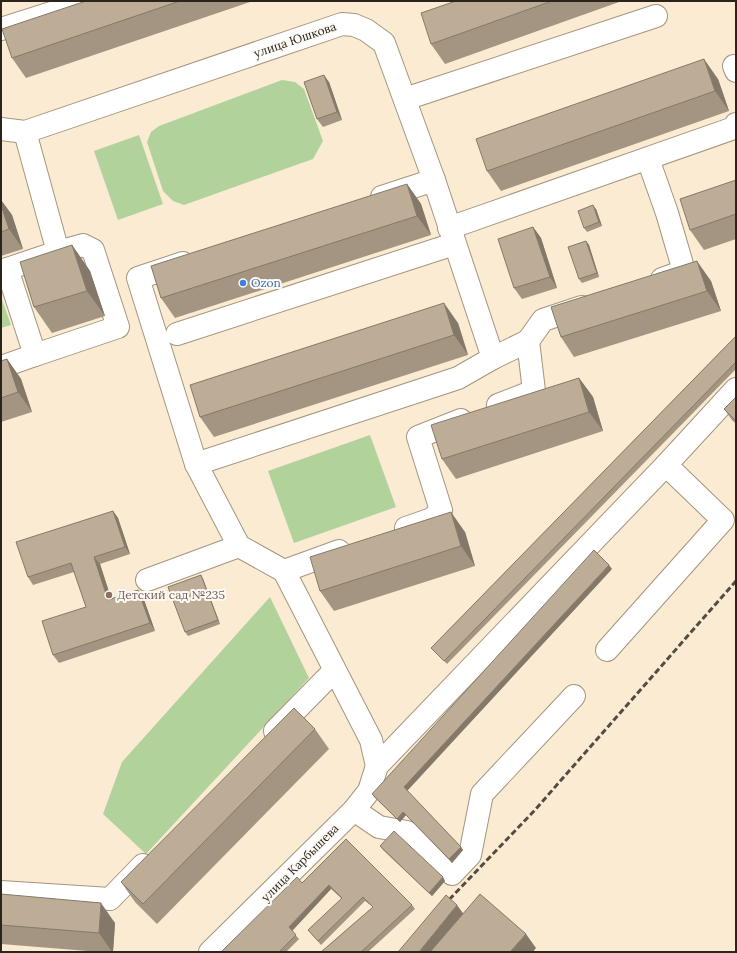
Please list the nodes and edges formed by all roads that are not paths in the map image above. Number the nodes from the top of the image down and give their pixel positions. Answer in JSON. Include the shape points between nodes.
{"nodes":[{"id":1,"x":89,"y":1,"type":"edge"},
{"id":2,"x":656,"y":16,"type":"dead end"},
{"id":3,"x":1,"y":29,"type":"edge"},
{"id":4,"x":405,"y":99,"type":"junction"},
{"id":5,"x":736,"y":124,"type":"edge"},
{"id":6,"x":1,"y":129,"type":"edge"},
{"id":7,"x":25,"y":132,"type":"junction"},
{"id":8,"x":648,"y":159,"type":"junction"},
{"id":9,"x":434,"y":180,"type":"junction"},
{"id":10,"x":365,"y":203,"type":"edge"},
{"id":11,"x":688,"y":206,"type":"edge"},
{"id":12,"x":667,"y":213,"type":"junction"},
{"id":13,"x":452,"y":236,"type":"junction"},
{"id":14,"x":58,"y":252,"type":"junction"},
{"id":15,"x":198,"y":258,"type":"edge"},
{"id":16,"x":4,"y":270,"type":"edge"},
{"id":17,"x":639,"y":287,"type":"edge"},
{"id":18,"x":602,"y":300,"type":"edge"},
{"id":19,"x":177,"y":334,"type":"dead end"},
{"id":20,"x":528,"y":341,"type":"junction"},
{"id":21,"x":35,"y":355,"type":"junction"},
{"id":22,"x":493,"y":358,"type":"junction"},
{"id":23,"x":1,"y":367,"type":"edge"},
{"id":24,"x":736,"y":389,"type":"edge"},
{"id":25,"x":196,"y":464,"type":"junction"},
{"id":26,"x":666,"y":465,"type":"junction"},
{"id":27,"x":388,"y":534,"type":"edge"},
{"id":28,"x":358,"y":545,"type":"edge"},
{"id":29,"x":239,"y":546,"type":"junction"},
{"id":30,"x":284,"y":571,"type":"junction"},
{"id":31,"x":147,"y":580,"type":"dead end"},
{"id":32,"x":608,"y":650,"type":"dead end"},
{"id":33,"x":334,"y":671,"type":"junction"},
{"id":34,"x":574,"y":696,"type":"dead end"},
{"id":35,"x":261,"y":745,"type":"edge"},
{"id":36,"x":377,"y":766,"type":"junction"},
{"id":37,"x":354,"y":810,"type":"junction"},
{"id":38,"x":155,"y":853,"type":"edge"},
{"id":39,"x":1,"y":892,"type":"edge"},
{"id":40,"x":210,"y":952,"type":"edge"}],
"edges":[{"from":1,"to":3,"type":"street"},
{"from":2,"to":4,"type":"street"},
{"from":4,"to":7,"type":"street","name":"улица Юшкова","via":[[384,43],[366,30],[342,24]]},
{"from":4,"to":9,"type":"street","name":"улица Юшкова"},
{"from":5,"to":8,"type":"street","via":[[734,128]]},
{"from":6,"to":7,"type":"street","name":"улица Юшкова"},
{"from":7,"to":14,"type":"street"},
{"from":8,"to":12,"type":"street"},
{"from":8,"to":13,"type":"street"},
{"from":9,"to":10,"type":"street"},
{"from":9,"to":13,"type":"street","name":"улица Юшкова"},
{"from":11,"to":12,"type":"street"},
{"from":12,"to":17,"type":"street","via":[[684,271]]},
{"from":13,"to":19,"type":"street"},
{"from":13,"to":22,"type":"street","name":"улица Юшкова"},
{"from":14,"to":16,"type":"street"},
{"from":14,"to":21,"type":"street","via":[[83,245],[93,250],[118,327]]},
{"from":15,"to":25,"type":"street","via":[[138,278]]},
{"from":16,"to":21,"type":"street"},
{"from":18,"to":20,"type":"street","via":[[543,320]]},
{"from":20,"to":22,"type":"street"},
{"from":20,"to":27,"type":"street","via":[[534,391],[418,436],[441,510],[432,519]]},
{"from":21,"to":23,"type":"street"},
{"from":22,"to":25,"type":"street","via":[[458,378]]},
{"from":24,"to":26,"type":"street"},
{"from":25,"to":29,"type":"street"},
{"from":26,"to":32,"type":"street","via":[[723,520]]},
{"from":26,"to":36,"type":"street"},
{"from":28,"to":30,"type":"street"},
{"from":29,"to":30,"type":"street"},
{"from":29,"to":31,"type":"street"},
{"from":30,"to":33,"type":"street"},
{"from":33,"to":35,"type":"street"},
{"from":33,"to":36,"type":"street","via":[[371,740]]},
{"from":34,"to":37,"type":"street","via":[[482,794],[470,855],[452,874],[407,832],[379,827]]},
{"from":36,"to":37,"type":"street","name":"улица Карбышева","via":[[368,791]]},
{"from":37,"to":40,"type":"street","name":"улица Карбышева"},
{"from":38,"to":39,"type":"street","via":[[110,899]]}]}
